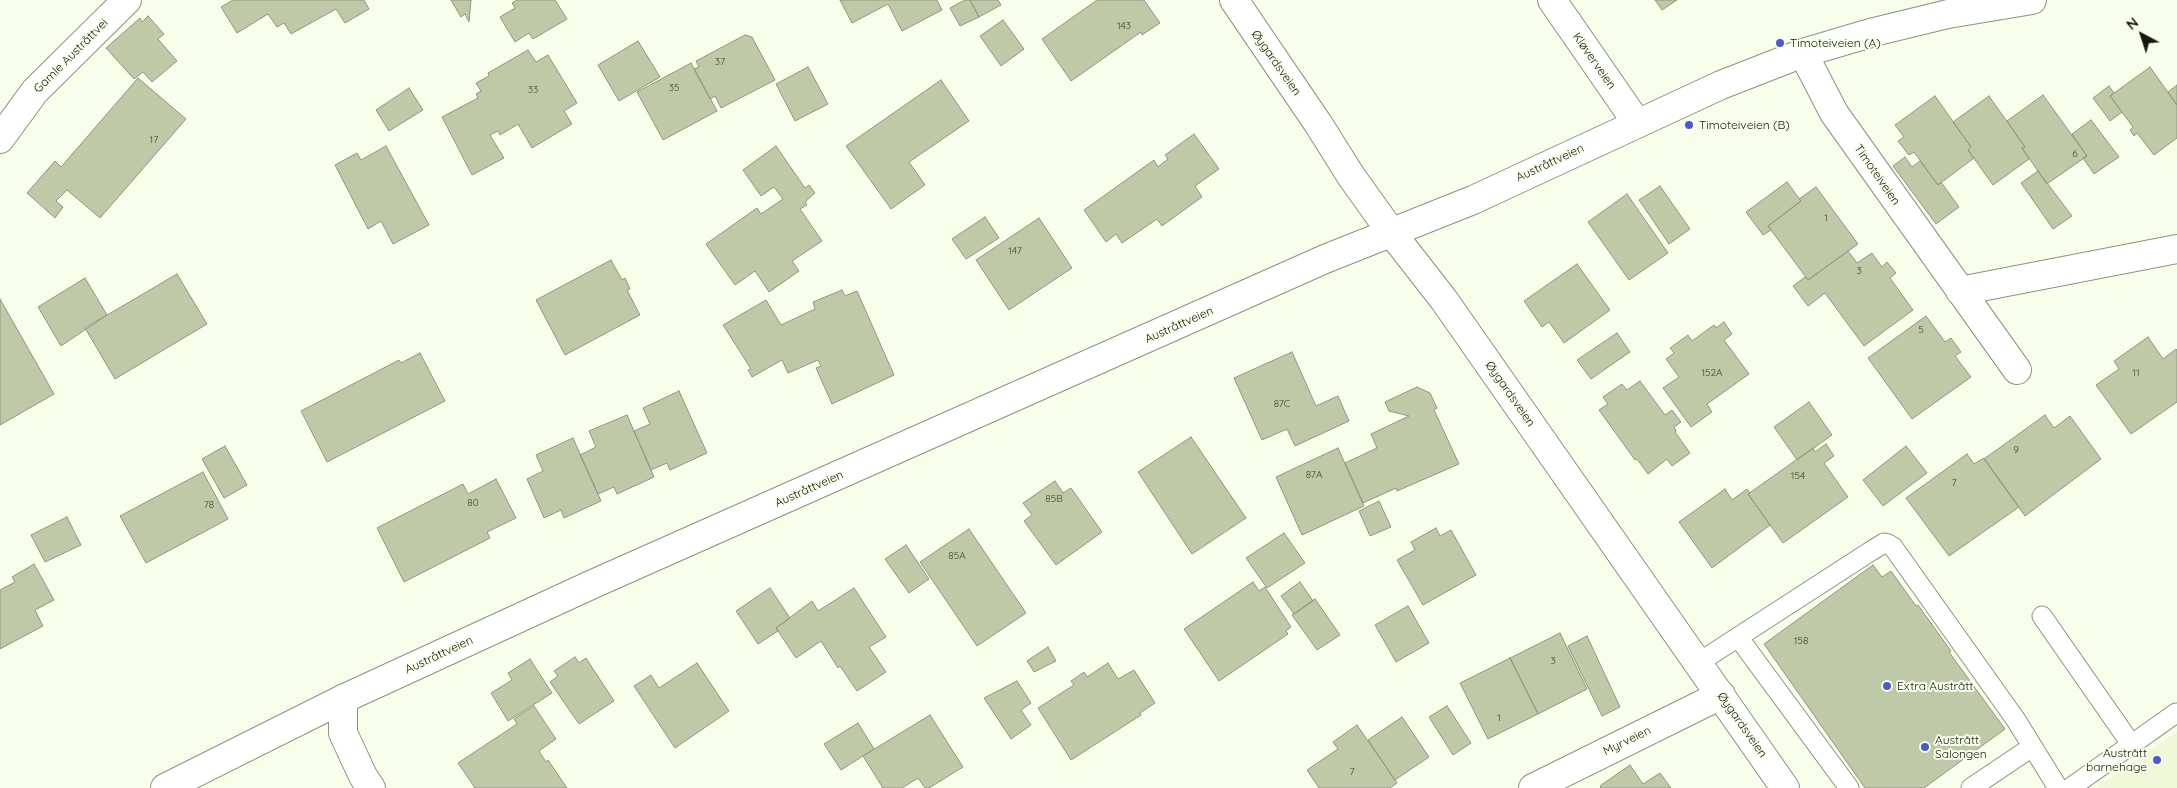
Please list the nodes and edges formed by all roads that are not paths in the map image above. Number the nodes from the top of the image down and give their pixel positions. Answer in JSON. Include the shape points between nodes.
{"nodes":[{"id":1,"x":127,"y":0,"type":"edge"},
{"id":2,"x":1234,"y":0,"type":"edge"},
{"id":3,"x":1552,"y":0,"type":"edge"},
{"id":4,"x":2032,"y":0,"type":"edge"},
{"id":5,"x":1803,"y":53,"type":"junction"},
{"id":6,"x":1637,"y":123,"type":"junction"},
{"id":7,"x":0,"y":139,"type":"edge"},
{"id":8,"x":1391,"y":232,"type":"junction"},
{"id":9,"x":2177,"y":250,"type":"edge"},
{"id":10,"x":1960,"y":291,"type":"junction"},
{"id":11,"x":2017,"y":370,"type":"dead end"},
{"id":12,"x":2042,"y":616,"type":"dead end"},
{"id":13,"x":1738,"y":637,"type":"junction"},
{"id":14,"x":1698,"y":663,"type":"junction"},
{"id":15,"x":1721,"y":695,"type":"junction"},
{"id":16,"x":343,"y":699,"type":"junction"},
{"id":17,"x":2176,"y":713,"type":"edge"},
{"id":18,"x":2131,"y":744,"type":"junction"},
{"id":19,"x":2032,"y":746,"type":"junction"},
{"id":20,"x":165,"y":788,"type":"edge"},
{"id":21,"x":371,"y":788,"type":"edge"},
{"id":22,"x":1533,"y":788,"type":"edge"},
{"id":23,"x":1785,"y":788,"type":"edge"},
{"id":24,"x":1849,"y":788,"type":"edge"},
{"id":25,"x":1971,"y":788,"type":"edge"},
{"id":26,"x":2058,"y":788,"type":"edge"},
{"id":27,"x":2070,"y":788,"type":"edge"}],
"edges":[{"from":1,"to":7,"type":"street","name":"Gamle Austråttvei","via":[[35,91]]},
{"from":2,"to":8,"type":"street","name":"Øygardsveien"},
{"from":3,"to":6,"type":"street","name":"Kløverveien"},
{"from":4,"to":5,"type":"street","name":"Austråttveien","via":[[1948,14]]},
{"from":5,"to":6,"type":"street","name":"Austråttveien"},
{"from":5,"to":10,"type":"street","name":"Timoteiveien","via":[[1834,114]]},
{"from":6,"to":8,"type":"street","name":"Austråttveien","via":[[1473,200]]},
{"from":8,"to":14,"type":"street","name":"Øygardsveien","via":[[1444,300]]},
{"from":8,"to":16,"type":"street","name":"Austråttveien","via":[[593,584]]},
{"from":9,"to":10,"type":"street"},
{"from":10,"to":11,"type":"street","name":"Timoteiveien"},
{"from":12,"to":18,"type":"lane"},
{"from":13,"to":14,"type":"lane"},
{"from":13,"to":19,"type":"lane","via":[[1871,551],[1888,544]]},
{"from":13,"to":24,"type":"lane"},
{"from":14,"to":15,"type":"street","name":"Øygardsveien"},
{"from":15,"to":22,"type":"street","name":"Myrveien"},
{"from":15,"to":23,"type":"street","name":"Øygardsveien"},
{"from":16,"to":20,"type":"street","name":"Austråttveien"},
{"from":16,"to":21,"type":"street","via":[[343,733]]},
{"from":17,"to":18,"type":"lane"},
{"from":18,"to":27,"type":"lane"},
{"from":19,"to":25,"type":"lane"},
{"from":19,"to":26,"type":"lane"}]}
